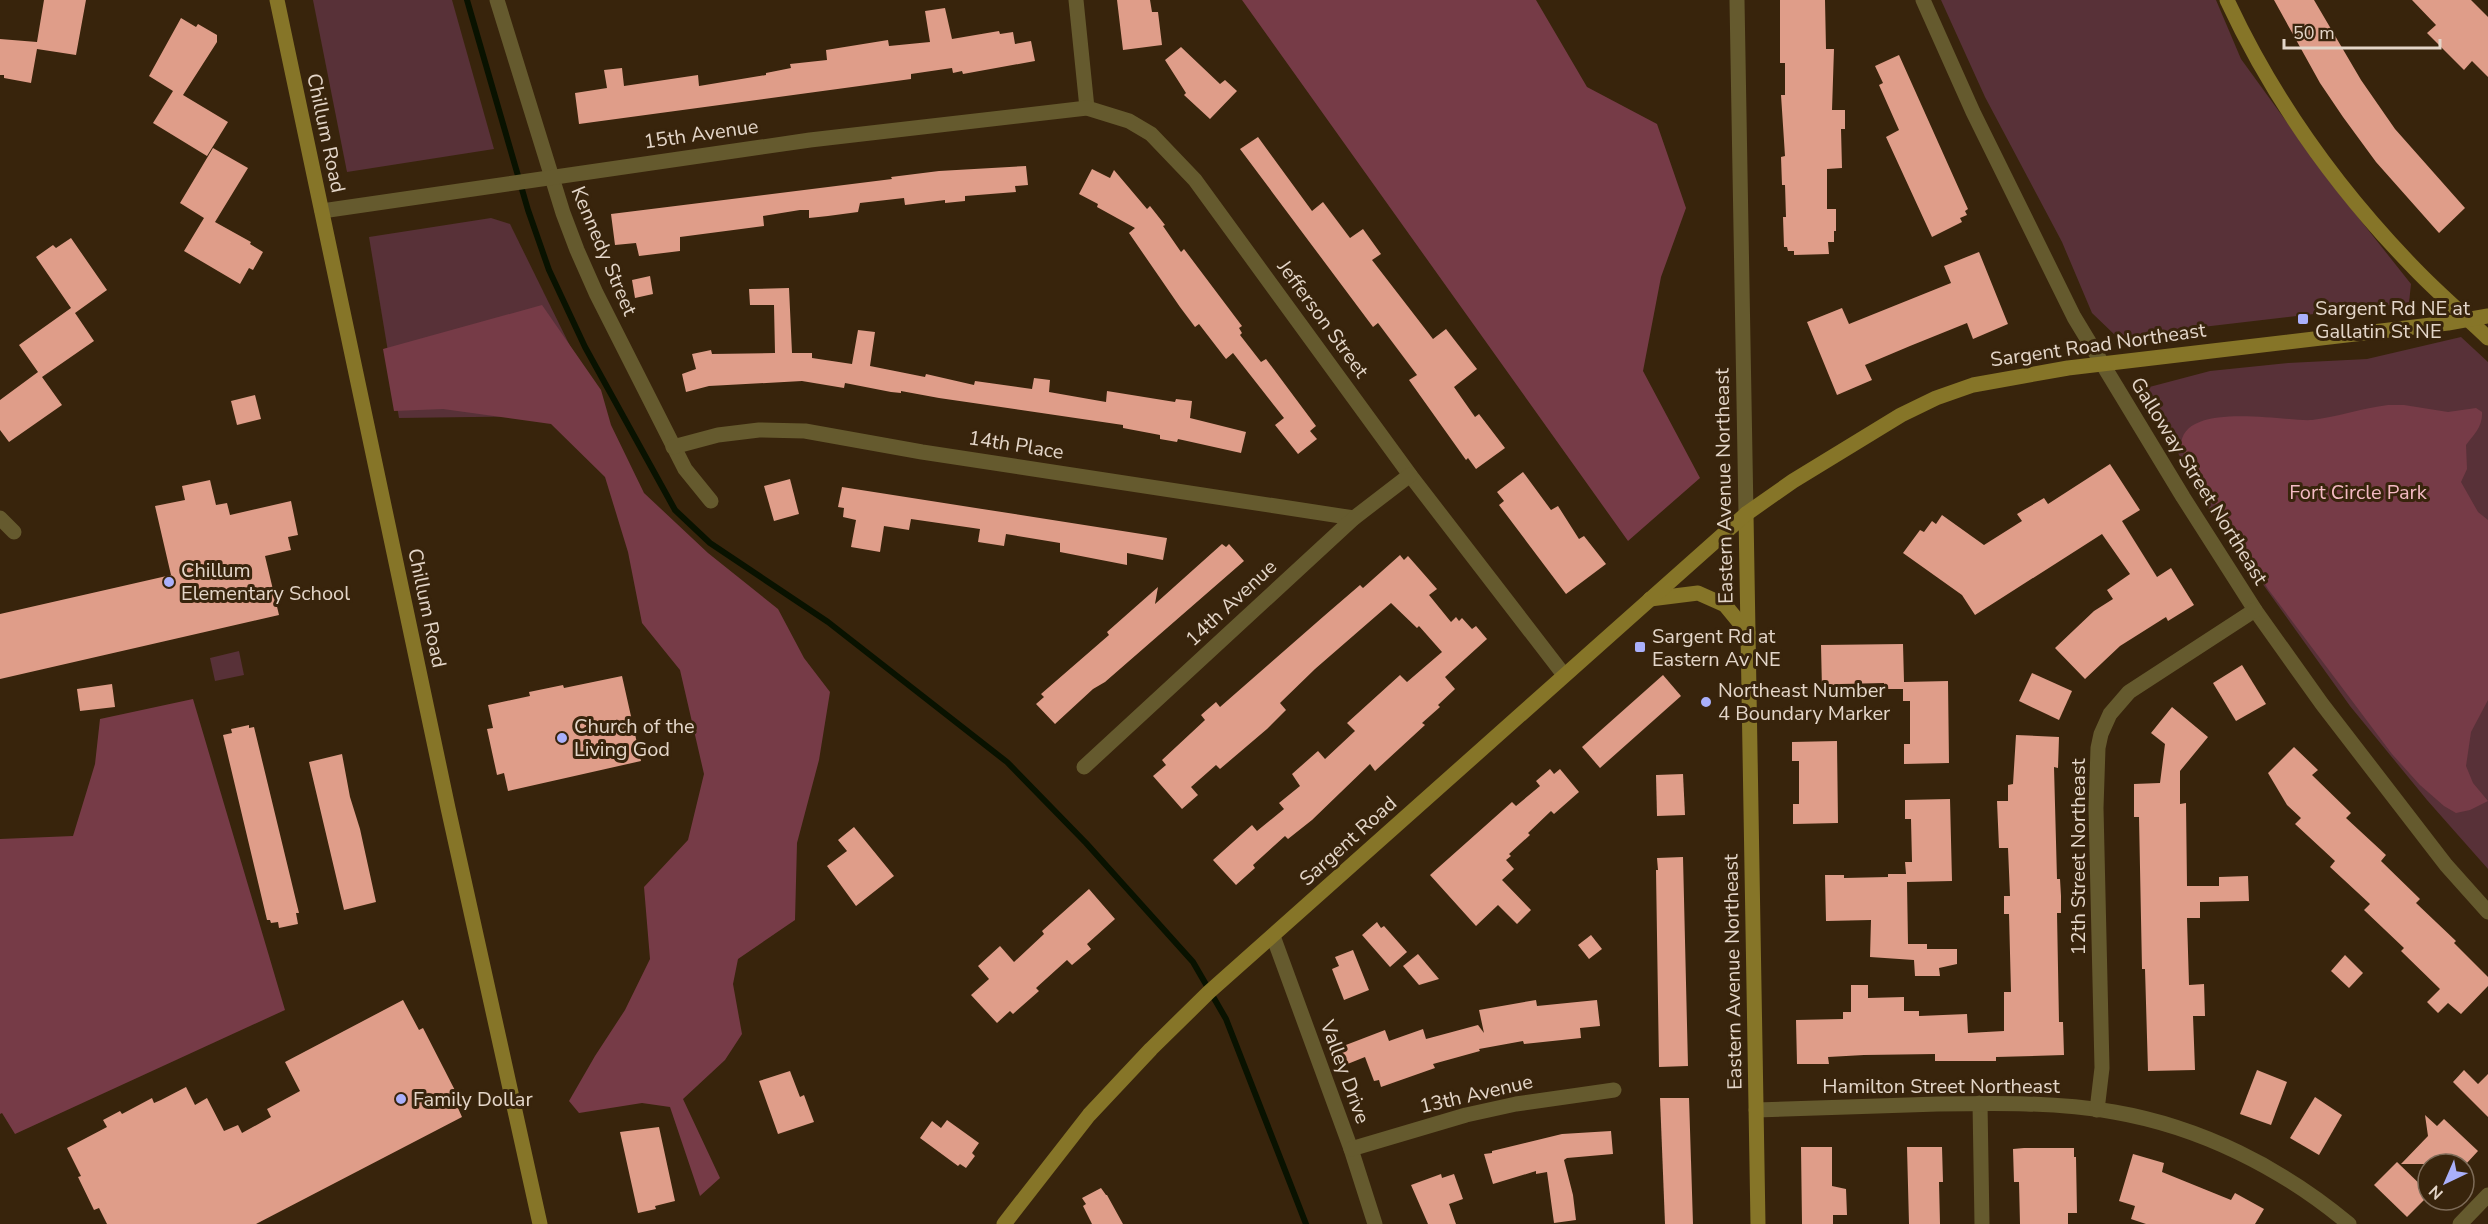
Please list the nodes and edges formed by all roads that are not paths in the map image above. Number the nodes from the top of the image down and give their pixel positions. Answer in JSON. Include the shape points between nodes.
{"nodes":[{"id":1,"x":277,"y":0,"type":"edge"},
{"id":2,"x":496,"y":0,"type":"edge"},
{"id":3,"x":1076,"y":0,"type":"edge"},
{"id":4,"x":1737,"y":0,"type":"edge"},
{"id":5,"x":1923,"y":0,"type":"edge"},
{"id":6,"x":2228,"y":0,"type":"edge"},
{"id":7,"x":1087,"y":108,"type":"junction"},
{"id":8,"x":552,"y":179,"type":"junction"},
{"id":9,"x":321,"y":211,"type":"junction"},
{"id":10,"x":2488,"y":316,"type":"edge"},
{"id":11,"x":2469,"y":320,"type":"junction"},
{"id":12,"x":2488,"y":338,"type":"edge"},
{"id":13,"x":2102,"y":364,"type":"junction"},
{"id":14,"x":673,"y":447,"type":"junction"},
{"id":15,"x":1410,"y":475,"type":"junction"},
{"id":16,"x":711,"y":501,"type":"dead end"},
{"id":17,"x":1746,"y":514,"type":"junction"},
{"id":18,"x":0,"y":518,"type":"edge"},
{"id":19,"x":1354,"y":518,"type":"junction"},
{"id":20,"x":14,"y":532,"type":"dead end"},
{"id":21,"x":1650,"y":599,"type":"junction"},
{"id":22,"x":2255,"y":610,"type":"junction"},
{"id":23,"x":1748,"y":633,"type":"junction"},
{"id":24,"x":1564,"y":675,"type":"junction"},
{"id":25,"x":1084,"y":766,"type":"dead end"},
{"id":26,"x":2488,"y":912,"type":"edge"},
{"id":27,"x":1273,"y":936,"type":"junction"},
{"id":28,"x":1614,"y":1090,"type":"dead end"},
{"id":29,"x":1980,"y":1103,"type":"junction"},
{"id":30,"x":1756,"y":1110,"type":"junction"},
{"id":31,"x":2097,"y":1110,"type":"junction"},
{"id":32,"x":1351,"y":1149,"type":"junction"},
{"id":33,"x":2488,"y":1195,"type":"edge"},
{"id":34,"x":540,"y":1224,"type":"edge"},
{"id":35,"x":1004,"y":1224,"type":"edge"},
{"id":36,"x":1375,"y":1224,"type":"edge"},
{"id":37,"x":1758,"y":1224,"type":"edge"},
{"id":38,"x":1982,"y":1224,"type":"edge"},
{"id":39,"x":2349,"y":1224,"type":"edge"},
{"id":40,"x":2460,"y":1224,"type":"edge"}],
"edges":[{"from":1,"to":9,"type":"main road","name":"Chillum Road"},
{"from":2,"to":8,"type":"street","name":"Kennedy Street"},
{"from":3,"to":7,"type":"street"},
{"from":4,"to":17,"type":"street","name":"Eastern Avenue Northeast"},
{"from":5,"to":13,"type":"street","name":"Galloway Street Northeast","via":[[1973,112],[2074,317]]},
{"from":6,"to":11,"type":"main road","via":[[2262,67],[2313,146],[2389,241]]},
{"from":7,"to":8,"type":"street","name":"15th Avenue","via":[[810,140]]},
{"from":7,"to":15,"type":"street","name":"Jefferson Street","via":[[1129,121],[1151,134],[1174,156]]},
{"from":8,"to":9,"type":"street","name":"15th Avenue"},
{"from":8,"to":14,"type":"street","name":"Kennedy Street","via":[[577,250]]},
{"from":9,"to":34,"type":"main road","name":"Chillum Road"},
{"from":10,"to":11,"type":"main road","name":"Sargent Road Northeast"},
{"from":11,"to":12,"type":"main road"},
{"from":11,"to":13,"type":"main road","name":"Sargent Road Northeast"},
{"from":13,"to":17,"type":"main road","name":"Sargent Road Northeast","via":[[1982,382],[1936,398],[1803,474]]},
{"from":13,"to":22,"type":"street","name":"Galloway Street Northeast"},
{"from":14,"to":16,"type":"street","name":"Kennedy Street","via":[[689,477]]},
{"from":14,"to":19,"type":"street","name":"14th Place","via":[[718,435],[759,430],[805,431]]},
{"from":15,"to":19,"type":"street","name":"14th Avenue"},
{"from":15,"to":24,"type":"street","name":"Jefferson Street"},
{"from":17,"to":21,"type":"main road","name":"Sargent Road"},
{"from":17,"to":23,"type":"main road","name":"Eastern Avenue Northeast"},
{"from":18,"to":20,"type":"street"},
{"from":19,"to":25,"type":"street","name":"14th Avenue"},
{"from":21,"to":23,"type":"main road","via":[[1698,593],[1725,605]]},
{"from":21,"to":24,"type":"main road","name":"Sargent Road"},
{"from":22,"to":26,"type":"street","name":"Galloway Street Northeast","via":[[2384,785]]},
{"from":22,"to":31,"type":"street","name":"12th Street Northeast","via":[[2129,692],[2110,714],[2101,734],[2096,808],[2102,1068]]},
{"from":23,"to":30,"type":"main road","name":"Eastern Avenue Northeast"},
{"from":24,"to":27,"type":"main road","name":"Sargent Road"},
{"from":27,"to":32,"type":"street","name":"Valley Drive"},
{"from":27,"to":35,"type":"main road","name":"Sargent Road","via":[[1209,992],[1089,1115]]},
{"from":28,"to":32,"type":"street","name":"13th Avenue","via":[[1466,1115]]},
{"from":29,"to":30,"type":"street","name":"Hamilton Street Northeast"},
{"from":29,"to":31,"type":"street","name":"Hamilton Street Northeast"},
{"from":29,"to":38,"type":"street"},
{"from":30,"to":37,"type":"main road","name":"Eastern Avenue Northeast"},
{"from":31,"to":39,"type":"street","name":"Hamilton Street Northeast","via":[[2148,1119],[2243,1154],[2290,1181]]},
{"from":32,"to":36,"type":"street","name":"Valley Drive"},
{"from":33,"to":40,"type":"street"}]}
